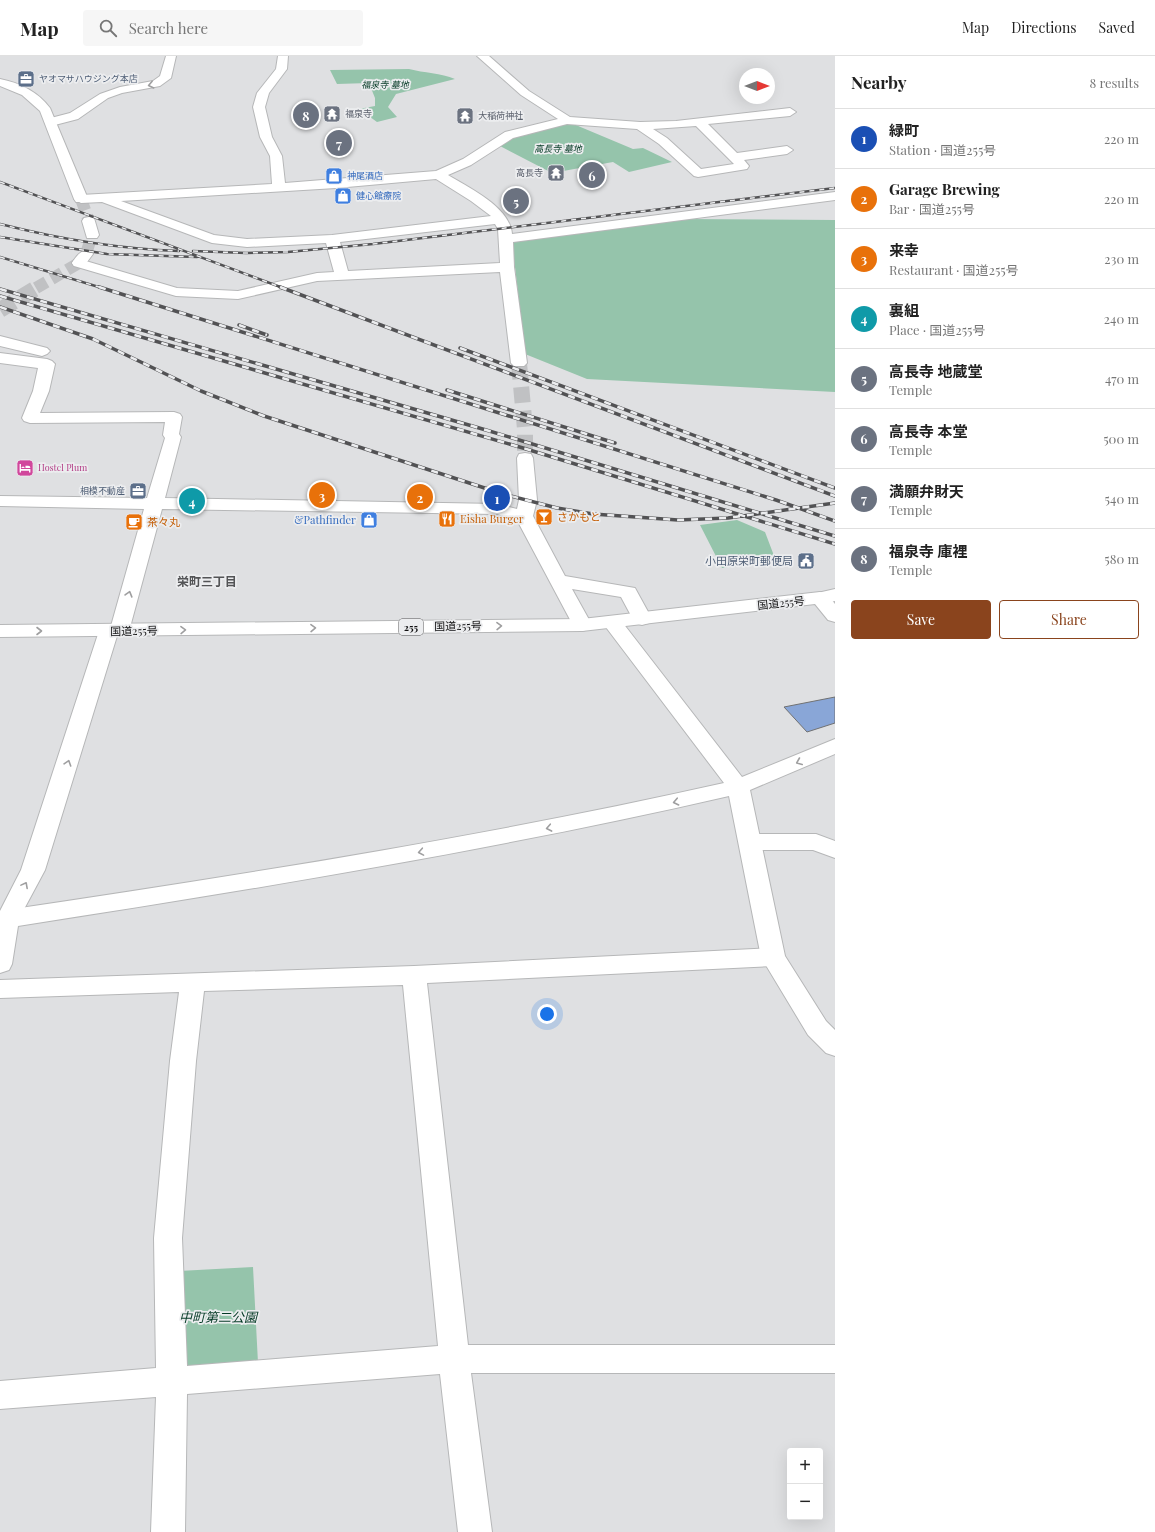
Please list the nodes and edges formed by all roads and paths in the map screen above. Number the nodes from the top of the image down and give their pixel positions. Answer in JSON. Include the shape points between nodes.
{"nodes":[{"id":1,"x":171,"y":56,"type":"edge"},
{"id":2,"x":283,"y":56,"type":"edge"},
{"id":3,"x":482,"y":56,"type":"edge"},
{"id":4,"x":0,"y":82,"type":"edge"},
{"id":5,"x":790,"y":112,"type":"dead end"},
{"id":6,"x":567,"y":120,"type":"junction"},
{"id":7,"x":51,"y":122,"type":"junction"},
{"id":8,"x":699,"y":122,"type":"junction"},
{"id":9,"x":640,"y":126,"type":"junction"},
{"id":10,"x":787,"y":150,"type":"dead end"},
{"id":11,"x":735,"y":157,"type":"junction"},
{"id":12,"x":438,"y":175,"type":"junction"},
{"id":13,"x":279,"y":187,"type":"junction"},
{"id":14,"x":835,"y":196,"type":"edge"},
{"id":15,"x":101,"y":198,"type":"junction"},
{"id":16,"x":500,"y":219,"type":"junction"},
{"id":17,"x":89,"y":221,"type":"tunnel mouth"},
{"id":18,"x":92,"y":236,"type":"tunnel mouth"},
{"id":19,"x":332,"y":240,"type":"junction"},
{"id":20,"x":506,"y":240,"type":"junction"},
{"id":21,"x":82,"y":259,"type":"dead end"},
{"id":22,"x":507,"y":267,"type":"junction"},
{"id":23,"x":342,"y":275,"type":"junction"},
{"id":24,"x":0,"y":341,"type":"edge"},
{"id":25,"x":47,"y":352,"type":"dead end"},
{"id":26,"x":0,"y":358,"type":"edge"},
{"id":27,"x":519,"y":363,"type":"tunnel mouth"},
{"id":28,"x":525,"y":458,"type":"tunnel mouth"},
{"id":29,"x":0,"y":501,"type":"edge"},
{"id":30,"x":155,"y":503,"type":"junction"},
{"id":31,"x":524,"y":516,"type":"junction"},
{"id":32,"x":559,"y":581,"type":"junction"},
{"id":33,"x":828,"y":597,"type":"edge"},
{"id":34,"x":835,"y":616,"type":"edge"},
{"id":35,"x":642,"y":619,"type":"junction"},
{"id":36,"x":612,"y":622,"type":"junction"},
{"id":37,"x":582,"y":625,"type":"junction"},
{"id":38,"x":114,"y":631,"type":"junction"},
{"id":39,"x":0,"y":632,"type":"edge"},
{"id":40,"x":835,"y":746,"type":"edge"},
{"id":41,"x":738,"y":787,"type":"junction"},
{"id":42,"x":750,"y":842,"type":"junction"},
{"id":43,"x":835,"y":850,"type":"edge"},
{"id":44,"x":4,"y":920,"type":"edge"},
{"id":45,"x":773,"y":957,"type":"junction"},
{"id":46,"x":0,"y":964,"type":"edge"},
{"id":47,"x":414,"y":975,"type":"junction"},
{"id":48,"x":193,"y":982,"type":"junction"},
{"id":49,"x":0,"y":989,"type":"edge"},
{"id":50,"x":835,"y":1046,"type":"edge"},
{"id":51,"x":454,"y":1359,"type":"junction"},
{"id":52,"x":835,"y":1359,"type":"edge"},
{"id":53,"x":172,"y":1381,"type":"junction"},
{"id":54,"x":0,"y":1396,"type":"edge"},
{"id":55,"x":168,"y":1532,"type":"edge"},
{"id":56,"x":475,"y":1532,"type":"edge"}],
"edges":[{"from":1,"to":7,"type":"main road","one_way":true,"via":[[165,78],[156,84],[120,90],[104,96],[74,116]]},
{"from":2,"to":13,"type":"main road","via":[[282,67],[260,96],[258,108],[266,138],[276,155]]},
{"from":3,"to":6,"type":"main road","via":[[498,67],[524,92]]},
{"from":4,"to":7,"type":"main road","via":[[39,100]]},
{"from":5,"to":8,"type":"main road"},
{"from":6,"to":9,"type":"main road"},
{"from":6,"to":12,"type":"main road","via":[[509,135],[467,162]]},
{"from":7,"to":15,"type":"main road","via":[[81,199]]},
{"from":8,"to":9,"type":"main road"},
{"from":8,"to":11,"type":"main road"},
{"from":9,"to":11,"type":"main road","via":[[663,141],[698,173],[743,166]]},
{"from":10,"to":11,"type":"main road"},
{"from":12,"to":13,"type":"main road"},
{"from":12,"to":16,"type":"main road","via":[[476,198]]},
{"from":13,"to":15,"type":"main road"},
{"from":14,"to":20,"type":"main road"},
{"from":15,"to":19,"type":"main road","via":[[212,239],[247,243]]},
{"from":16,"to":19,"type":"main road"},
{"from":16,"to":20,"type":"main road","via":[[505,229]]},
{"from":17,"to":18,"type":"main road"},
{"from":19,"to":23,"type":"main road"},
{"from":20,"to":22,"type":"main road"},
{"from":21,"to":23,"type":"main road","via":[[176,292],[238,296],[317,277]]},
{"from":22,"to":23,"type":"main road"},
{"from":22,"to":27,"type":"main road"},
{"from":24,"to":25,"type":"main road"},
{"from":26,"to":30,"type":"main road","via":[[47,364],[41,391],[30,418],[174,418],[172,437]]},
{"from":28,"to":31,"type":"main road","via":[[528,500]]},
{"from":29,"to":30,"type":"main road"},
{"from":30,"to":31,"type":"main road","via":[[497,509]]},
{"from":38,"to":30,"type":"main road","one_way":true},
{"from":31,"to":32,"type":"main road"},
{"from":32,"to":35,"type":"main road","via":[[628,592]]},
{"from":32,"to":37,"type":"main road"},
{"from":33,"to":34,"type":"main road","name":"国道255号","number":"255"},
{"from":33,"to":35,"type":"main road","name":"国道255号","number":"255"},
{"from":35,"to":36,"type":"main road","name":"国道255号","number":"255"},
{"from":36,"to":37,"type":"main road","name":"国道255号","number":"255"},
{"from":36,"to":41,"type":"main road"},
{"from":38,"to":37,"type":"main road","name":"国道255号","number":"255","one_way":true},
{"from":39,"to":38,"type":"main road","name":"国道255号","number":"255","one_way":true},
{"from":44,"to":38,"type":"main road","one_way":true,"via":[[33,870]]},
{"from":40,"to":41,"type":"main road","one_way":true},
{"from":41,"to":42,"type":"main road"},
{"from":41,"to":44,"type":"main road","one_way":true,"via":[[612,816],[421,852]]},
{"from":42,"to":43,"type":"main road","via":[[816,842]]},
{"from":42,"to":45,"type":"main road"},
{"from":44,"to":46,"type":"main road"},
{"from":45,"to":47,"type":"main road"},
{"from":45,"to":50,"type":"main road","via":[[817,1028]]},
{"from":47,"to":48,"type":"main road"},
{"from":47,"to":51,"type":"main road"},
{"from":48,"to":49,"type":"main road"},
{"from":48,"to":53,"type":"main road","via":[[168,1238]]},
{"from":51,"to":52,"type":"main road"},
{"from":51,"to":53,"type":"main road"},
{"from":51,"to":56,"type":"main road"},
{"from":53,"to":54,"type":"main road"},
{"from":53,"to":55,"type":"main road"}]}
